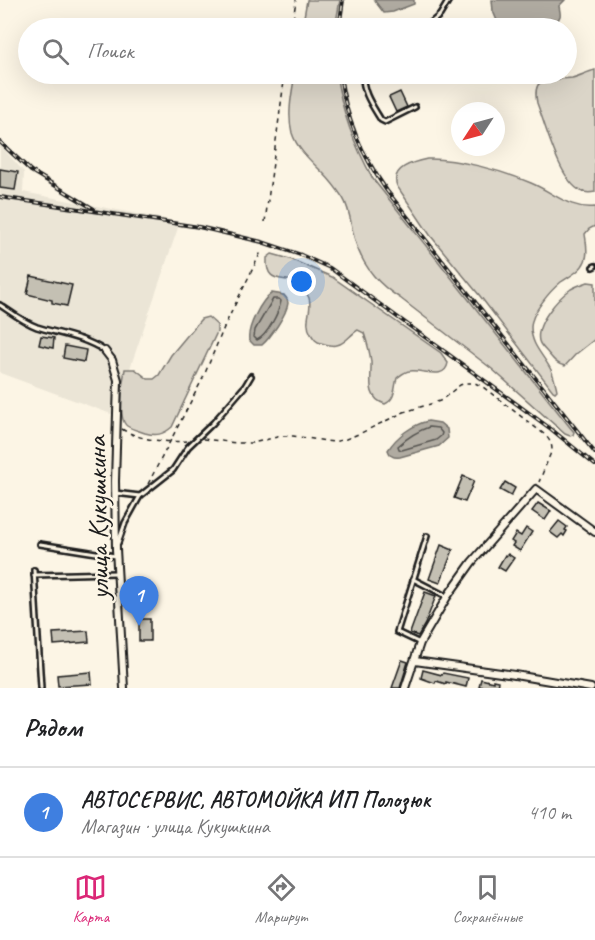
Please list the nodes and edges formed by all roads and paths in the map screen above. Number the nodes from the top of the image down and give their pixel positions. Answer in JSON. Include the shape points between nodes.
{"nodes":[{"id":1,"x":296,"y":0,"type":"edge"},
{"id":2,"x":449,"y":0,"type":"edge"},
{"id":3,"x":293,"y":18,"type":"edge"},
{"id":4,"x":437,"y":18,"type":"edge"},
{"id":5,"x":284,"y":84,"type":"edge"},
{"id":6,"x":363,"y":84,"type":"edge"},
{"id":7,"x":415,"y":107,"type":"dead end"},
{"id":8,"x":265,"y":222,"type":"dead end"},
{"id":9,"x":262,"y":250,"type":"dead end"},
{"id":10,"x":0,"y":305,"type":"edge"},
{"id":11,"x":105,"y":351,"type":"joint"},
{"id":12,"x":251,"y":376,"type":"dead end"},
{"id":13,"x":116,"y":424,"type":"junction"},
{"id":14,"x":195,"y":440,"type":"junction"},
{"id":15,"x":170,"y":443,"type":"junction"},
{"id":16,"x":147,"y":485,"type":"dead end"},
{"id":17,"x":536,"y":489,"type":"junction"},
{"id":18,"x":115,"y":494,"type":"junction"},
{"id":19,"x":140,"y":496,"type":"junction"},
{"id":20,"x":595,"y":532,"type":"edge"},
{"id":21,"x":427,"y":536,"type":"dead end"},
{"id":22,"x":40,"y":544,"type":"dead end"},
{"id":23,"x":116,"y":549,"type":"junction"},
{"id":24,"x":117,"y":556,"type":"junction"},
{"id":25,"x":118,"y":573,"type":"junction"},
{"id":26,"x":413,"y":579,"type":"junction"},
{"id":27,"x":447,"y":597,"type":"junction"},
{"id":28,"x":420,"y":643,"type":"junction"},
{"id":29,"x":415,"y":661,"type":"junction"},
{"id":30,"x":41,"y":688,"type":"edge"},
{"id":31,"x":124,"y":688,"type":"edge"},
{"id":32,"x":405,"y":688,"type":"edge"},
{"id":33,"x":591,"y":688,"type":"edge"}],
"edges":[{"from":1,"to":3,"type":"path"},
{"from":2,"to":4,"type":"lane"},
{"from":5,"to":8,"type":"path"},
{"from":6,"to":7,"type":"lane","via":[[385,123]]},
{"from":9,"to":15,"type":"path"},
{"from":10,"to":11,"type":"lane","via":[[36,327],[77,337]]},
{"from":11,"to":13,"type":"street","name":"улица Кукушкина","via":[[118,380]]},
{"from":12,"to":14,"type":"lane","via":[[220,416]]},
{"from":13,"to":15,"type":"path","via":[[128,432]]},
{"from":13,"to":18,"type":"street","name":"улица Кукушкина"},
{"from":14,"to":15,"type":"path"},
{"from":14,"to":17,"type":"path","via":[[253,443],[293,436],[333,442],[440,401],[460,385],[475,383],[544,434],[552,445]]},
{"from":14,"to":19,"type":"lane","via":[[173,470]]},
{"from":15,"to":16,"type":"path"},
{"from":17,"to":20,"type":"street"},
{"from":17,"to":27,"type":"street"},
{"from":18,"to":19,"type":"lane"},
{"from":18,"to":23,"type":"street","name":"улица Кукушкина"},
{"from":19,"to":23,"type":"lane"},
{"from":21,"to":26,"type":"lane"},
{"from":22,"to":24,"type":"lane"},
{"from":23,"to":24,"type":"street","name":"улица Кукушкина"},
{"from":24,"to":25,"type":"street","name":"улица Кукушкина"},
{"from":25,"to":30,"type":"lane","via":[[34,572]]},
{"from":25,"to":31,"type":"street","name":"улица Кукушкина"},
{"from":26,"to":27,"type":"lane"},
{"from":26,"to":28,"type":"lane","via":[[397,632]]},
{"from":27,"to":28,"type":"street"},
{"from":28,"to":29,"type":"street"},
{"from":29,"to":32,"type":"street"},
{"from":29,"to":33,"type":"street"}]}
